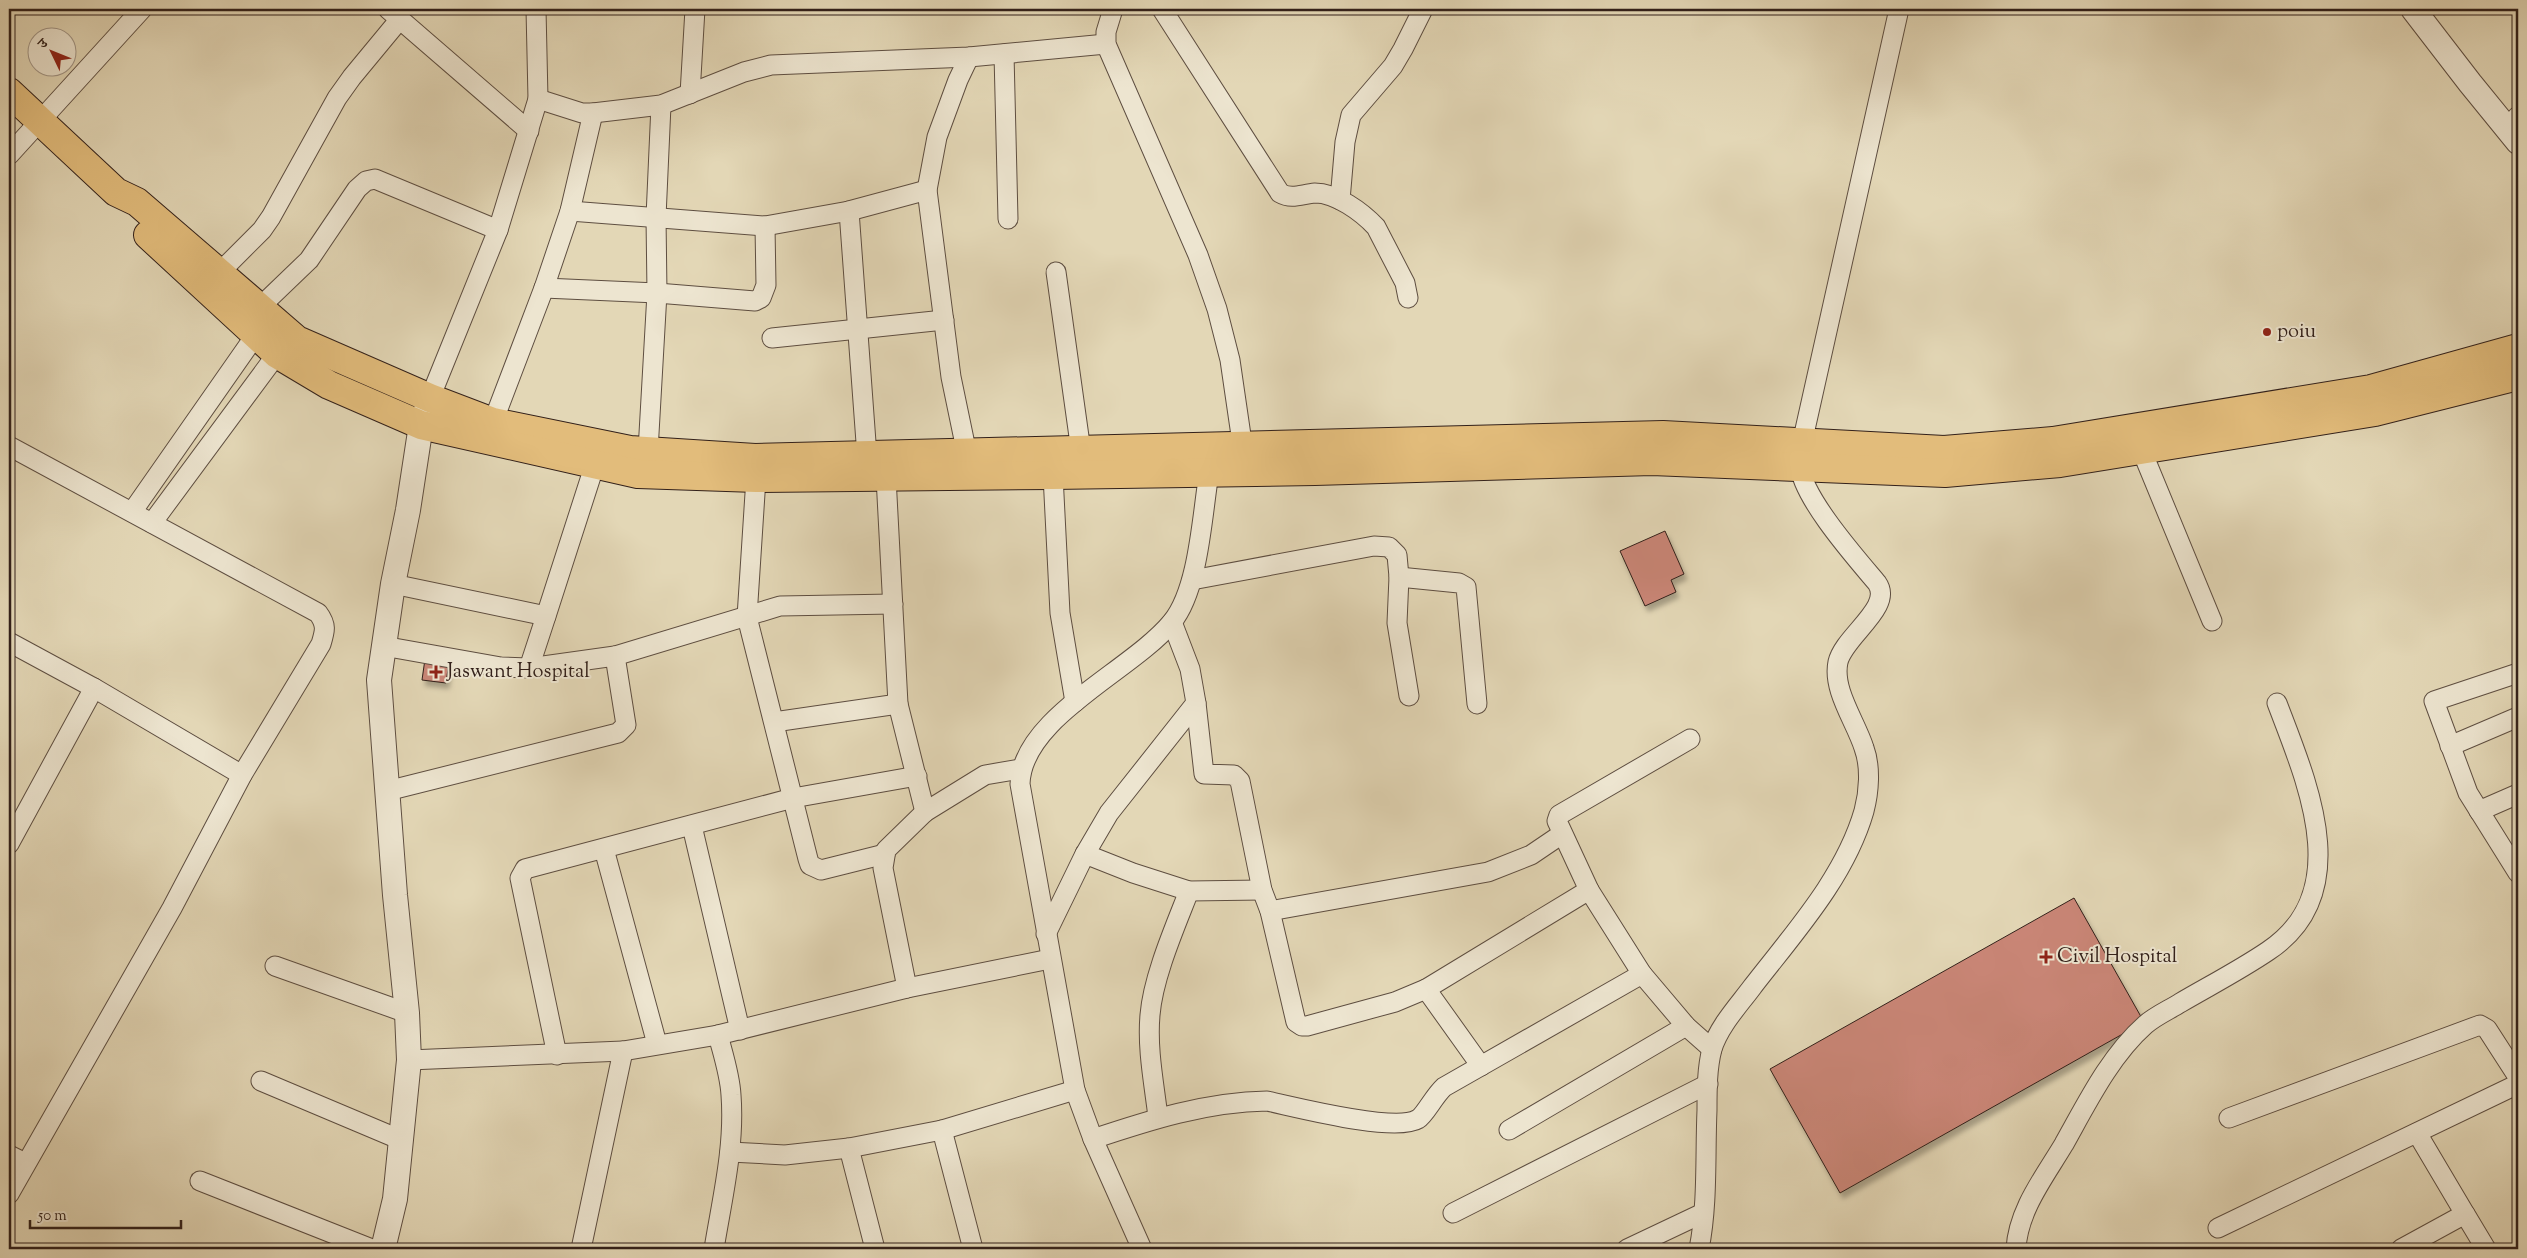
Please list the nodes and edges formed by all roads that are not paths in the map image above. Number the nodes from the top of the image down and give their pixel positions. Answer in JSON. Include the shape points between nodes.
{"nodes":[{"id":1,"x":142,"y":9,"type":"edge"},
{"id":2,"x":536,"y":9,"type":"edge"},
{"id":3,"x":695,"y":9,"type":"edge"},
{"id":4,"x":1113,"y":9,"type":"edge"},
{"id":5,"x":1162,"y":9,"type":"edge"},
{"id":6,"x":1423,"y":9,"type":"edge"},
{"id":7,"x":1899,"y":9,"type":"edge"},
{"id":8,"x":2413,"y":9,"type":"edge"},
{"id":9,"x":394,"y":14,"type":"edge"},
{"id":10,"x":1106,"y":44,"type":"junction"},
{"id":11,"x":1004,"y":54,"type":"junction"},
{"id":12,"x":969,"y":57,"type":"junction"},
{"id":13,"x":9,"y":92,"type":"edge"},
{"id":14,"x":690,"y":94,"type":"junction"},
{"id":15,"x":538,"y":99,"type":"junction"},
{"id":16,"x":661,"y":105,"type":"junction"},
{"id":17,"x":593,"y":113,"type":"junction"},
{"id":18,"x":39,"y":121,"type":"junction"},
{"id":19,"x":2514,"y":129,"type":"edge"},
{"id":20,"x":529,"y":131,"type":"junction"},
{"id":21,"x":9,"y":155,"type":"edge"},
{"id":22,"x":927,"y":190,"type":"junction"},
{"id":23,"x":116,"y":192,"type":"junction"},
{"id":24,"x":1340,"y":200,"type":"junction"},
{"id":25,"x":570,"y":211,"type":"junction"},
{"id":26,"x":849,"y":211,"type":"junction"},
{"id":27,"x":656,"y":217,"type":"junction"},
{"id":28,"x":1008,"y":218,"type":"dead end"},
{"id":29,"x":765,"y":226,"type":"junction"},
{"id":30,"x":498,"y":230,"type":"junction"},
{"id":31,"x":1056,"y":272,"type":"dead end"},
{"id":32,"x":219,"y":273,"type":"junction"},
{"id":33,"x":544,"y":288,"type":"junction"},
{"id":34,"x":657,"y":293,"type":"junction"},
{"id":35,"x":1408,"y":298,"type":"dead end"},
{"id":36,"x":260,"y":308,"type":"junction"},
{"id":37,"x":944,"y":320,"type":"junction"},
{"id":38,"x":857,"y":329,"type":"junction"},
{"id":39,"x":255,"y":336,"type":"junction"},
{"id":40,"x":772,"y":338,"type":"dead end"},
{"id":41,"x":2518,"y":348,"type":"edge"},
{"id":42,"x":277,"y":354,"type":"junction"},
{"id":43,"x":2518,"y":376,"type":"edge"},
{"id":44,"x":430,"y":398,"type":"junction"},
{"id":45,"x":2266,"y":418,"type":"junction"},
{"id":46,"x":493,"y":422,"type":"junction"},
{"id":47,"x":421,"y":425,"type":"junction"},
{"id":48,"x":2141,"y":438,"type":"junction"},
{"id":49,"x":9,"y":446,"type":"edge"},
{"id":50,"x":648,"y":451,"type":"junction"},
{"id":51,"x":1081,"y":451,"type":"junction"},
{"id":52,"x":967,"y":454,"type":"junction"},
{"id":53,"x":1801,"y":455,"type":"junction"},
{"id":54,"x":867,"y":456,"type":"junction"},
{"id":55,"x":1208,"y":460,"type":"junction"},
{"id":56,"x":1244,"y":460,"type":"junction"},
{"id":57,"x":594,"y":464,"type":"junction"},
{"id":58,"x":1053,"y":475,"type":"junction"},
{"id":59,"x":886,"y":477,"type":"junction"},
{"id":60,"x":756,"y":478,"type":"junction"},
{"id":61,"x":132,"y":512,"type":"junction"},
{"id":62,"x":152,"y":523,"type":"junction"},
{"id":63,"x":1399,"y":577,"type":"junction"},
{"id":64,"x":1192,"y":580,"type":"junction"},
{"id":65,"x":393,"y":584,"type":"junction"},
{"id":66,"x":893,"y":604,"type":"junction"},
{"id":67,"x":546,"y":616,"type":"junction"},
{"id":68,"x":747,"y":617,"type":"junction"},
{"id":69,"x":2212,"y":621,"type":"dead end"},
{"id":70,"x":1172,"y":622,"type":"junction"},
{"id":71,"x":9,"y":642,"type":"edge"},
{"id":72,"x":383,"y":646,"type":"junction"},
{"id":73,"x":615,"y":656,"type":"junction"},
{"id":74,"x":529,"y":668,"type":"junction"},
{"id":75,"x":2518,"y":673,"type":"edge"},
{"id":76,"x":94,"y":688,"type":"junction"},
{"id":77,"x":1409,"y":696,"type":"dead end"},
{"id":78,"x":1075,"y":702,"type":"junction"},
{"id":79,"x":2277,"y":702,"type":"dead end"},
{"id":80,"x":1196,"y":703,"type":"junction"},
{"id":81,"x":898,"y":704,"type":"junction"},
{"id":82,"x":1477,"y":704,"type":"dead end"},
{"id":83,"x":2518,"y":716,"type":"edge"},
{"id":84,"x":774,"y":722,"type":"junction"},
{"id":85,"x":1690,"y":739,"type":"dead end"},
{"id":86,"x":2450,"y":746,"type":"junction"},
{"id":87,"x":1020,"y":769,"type":"junction"},
{"id":88,"x":242,"y":775,"type":"junction"},
{"id":89,"x":917,"y":776,"type":"junction"},
{"id":90,"x":387,"y":791,"type":"junction"},
{"id":91,"x":2518,"y":794,"type":"edge"},
{"id":92,"x":793,"y":798,"type":"junction"},
{"id":93,"x":2479,"y":811,"type":"junction"},
{"id":94,"x":925,"y":812,"type":"junction"},
{"id":95,"x":692,"y":826,"type":"junction"},
{"id":96,"x":1562,"y":834,"type":"junction"},
{"id":97,"x":9,"y":844,"type":"edge"},
{"id":98,"x":604,"y":848,"type":"junction"},
{"id":99,"x":884,"y":854,"type":"junction"},
{"id":100,"x":1085,"y":854,"type":"junction"},
{"id":101,"x":2518,"y":872,"type":"edge"},
{"id":102,"x":1262,"y":890,"type":"junction"},
{"id":103,"x":1589,"y":890,"type":"junction"},
{"id":104,"x":1189,"y":891,"type":"junction"},
{"id":105,"x":1270,"y":911,"type":"junction"},
{"id":106,"x":1046,"y":934,"type":"junction"},
{"id":107,"x":1050,"y":959,"type":"junction"},
{"id":108,"x":275,"y":966,"type":"dead end"},
{"id":109,"x":1642,"y":974,"type":"junction"},
{"id":110,"x":907,"y":988,"type":"junction"},
{"id":111,"x":1426,"y":989,"type":"junction"},
{"id":112,"x":407,"y":1013,"type":"junction"},
{"id":113,"x":1686,"y":1026,"type":"junction"},
{"id":114,"x":740,"y":1030,"type":"junction"},
{"id":115,"x":718,"y":1035,"type":"junction"},
{"id":116,"x":657,"y":1044,"type":"junction"},
{"id":117,"x":1712,"y":1049,"type":"junction"},
{"id":118,"x":623,"y":1051,"type":"junction"},
{"id":119,"x":557,"y":1055,"type":"junction"},
{"id":120,"x":409,"y":1060,"type":"junction"},
{"id":121,"x":1481,"y":1066,"type":"junction"},
{"id":122,"x":2518,"y":1077,"type":"edge"},
{"id":123,"x":262,"y":1081,"type":"dead end"},
{"id":124,"x":1708,"y":1084,"type":"junction"},
{"id":125,"x":2518,"y":1084,"type":"edge"},
{"id":126,"x":1075,"y":1090,"type":"junction"},
{"id":127,"x":1158,"y":1117,"type":"junction"},
{"id":128,"x":2229,"y":1118,"type":"dead end"},
{"id":129,"x":942,"y":1130,"type":"junction"},
{"id":130,"x":1509,"y":1130,"type":"dead end"},
{"id":131,"x":2417,"y":1133,"type":"junction"},
{"id":132,"x":1093,"y":1139,"type":"junction"},
{"id":133,"x":401,"y":1140,"type":"junction"},
{"id":134,"x":849,"y":1148,"type":"junction"},
{"id":135,"x":730,"y":1152,"type":"junction"},
{"id":136,"x":17,"y":1159,"type":"edge"},
{"id":137,"x":200,"y":1181,"type":"dead end"},
{"id":138,"x":9,"y":1194,"type":"edge"},
{"id":139,"x":1703,"y":1213,"type":"junction"},
{"id":140,"x":1453,"y":1214,"type":"dead end"},
{"id":141,"x":2466,"y":1214,"type":"junction"},
{"id":142,"x":2218,"y":1228,"type":"dead end"},
{"id":143,"x":372,"y":1249,"type":"edge"},
{"id":144,"x":384,"y":1249,"type":"edge"},
{"id":145,"x":581,"y":1249,"type":"edge"},
{"id":146,"x":714,"y":1249,"type":"edge"},
{"id":147,"x":875,"y":1249,"type":"edge"},
{"id":148,"x":972,"y":1249,"type":"edge"},
{"id":149,"x":1142,"y":1249,"type":"edge"},
{"id":150,"x":1627,"y":1249,"type":"edge"},
{"id":151,"x":1699,"y":1249,"type":"edge"},
{"id":152,"x":2016,"y":1249,"type":"edge"},
{"id":153,"x":2401,"y":1249,"type":"edge"},
{"id":154,"x":2486,"y":1249,"type":"edge"}],
"edges":[{"from":1,"to":18,"type":"street"},
{"from":2,"to":15,"type":"street"},
{"from":3,"to":14,"type":"street"},
{"from":4,"to":10,"type":"street"},
{"from":5,"to":24,"type":"street","via":[[1280,193],[1292,198],[1317,193]]},
{"from":6,"to":24,"type":"street","via":[[1393,66],[1351,115]]},
{"from":7,"to":53,"type":"street"},
{"from":8,"to":19,"type":"street"},
{"from":9,"to":20,"type":"street"},
{"from":9,"to":32,"type":"street","via":[[337,98],[266,224]]},
{"from":10,"to":11,"type":"street"},
{"from":10,"to":56,"type":"street","via":[[1198,255],[1217,309],[1230,360]]},
{"from":11,"to":12,"type":"street"},
{"from":11,"to":28,"type":"street"},
{"from":12,"to":14,"type":"street","via":[[771,65],[744,72]]},
{"from":12,"to":22,"type":"street","via":[[940,128]]},
{"from":13,"to":18,"type":"main road"},
{"from":14,"to":16,"type":"street"},
{"from":15,"to":17,"type":"street","via":[[582,113]]},
{"from":15,"to":20,"type":"street"},
{"from":16,"to":17,"type":"street"},
{"from":16,"to":27,"type":"street"},
{"from":17,"to":25,"type":"street"},
{"from":18,"to":21,"type":"street"},
{"from":18,"to":23,"type":"main road"},
{"from":20,"to":30,"type":"street"},
{"from":22,"to":26,"type":"street"},
{"from":22,"to":37,"type":"street"},
{"from":23,"to":32,"type":"main road","via":[[137,202]]},
{"from":23,"to":39,"type":"main road","via":[[128,216]]},
{"from":24,"to":35,"type":"street","via":[[1376,227],[1405,283]]},
{"from":25,"to":27,"type":"street"},
{"from":25,"to":33,"type":"street"},
{"from":26,"to":29,"type":"street"},
{"from":26,"to":38,"type":"street"},
{"from":27,"to":29,"type":"street"},
{"from":27,"to":34,"type":"street"},
{"from":29,"to":34,"type":"street","via":[[766,286],[761,298],[748,302]]},
{"from":30,"to":36,"type":"street","via":[[375,179],[366,180],[309,260]]},
{"from":30,"to":44,"type":"street"},
{"from":31,"to":51,"type":"street"},
{"from":32,"to":36,"type":"main road"},
{"from":33,"to":34,"type":"street"},
{"from":33,"to":46,"type":"street"},
{"from":34,"to":50,"type":"street"},
{"from":36,"to":44,"type":"main road","via":[[297,340]]},
{"from":37,"to":38,"type":"street"},
{"from":37,"to":52,"type":"street","via":[[951,376]]},
{"from":38,"to":40,"type":"street"},
{"from":38,"to":54,"type":"street"},
{"from":39,"to":42,"type":"main road"},
{"from":39,"to":61,"type":"street"},
{"from":41,"to":45,"type":"main road"},
{"from":42,"to":47,"type":"main road","via":[[329,385]]},
{"from":42,"to":62,"type":"street"},
{"from":43,"to":45,"type":"main road","via":[[2375,412]]},
{"from":44,"to":46,"type":"main road"},
{"from":44,"to":47,"type":"street"},
{"from":45,"to":48,"type":"main road"},
{"from":46,"to":50,"type":"main road"},
{"from":47,"to":57,"type":"main road"},
{"from":47,"to":65,"type":"street"},
{"from":48,"to":53,"type":"main road","via":[[1945,473]]},
{"from":48,"to":69,"type":"street"},
{"from":49,"to":61,"type":"street"},
{"from":50,"to":54,"type":"main road","via":[[755,458]]},
{"from":51,"to":52,"type":"main road"},
{"from":51,"to":55,"type":"main road"},
{"from":52,"to":54,"type":"main road"},
{"from":53,"to":56,"type":"main road","via":[[1652,461]]},
{"from":53,"to":117,"type":"street","via":[[1808,488],[1833,530],[1882,593],[1880,603],[1845,648],[1838,663],[1844,697],[1865,749],[1869,779],[1851,845],[1820,898],[1732,1014]]},
{"from":55,"to":56,"type":"main road"},
{"from":55,"to":58,"type":"main road"},
{"from":55,"to":64,"type":"street"},
{"from":57,"to":60,"type":"main road","via":[[638,474]]},
{"from":57,"to":67,"type":"street"},
{"from":58,"to":59,"type":"main road"},
{"from":58,"to":78,"type":"street","via":[[1060,613]]},
{"from":59,"to":60,"type":"main road"},
{"from":59,"to":66,"type":"street"},
{"from":60,"to":68,"type":"street"},
{"from":61,"to":62,"type":"street"},
{"from":62,"to":88,"type":"street","via":[[318,613],[325,622],[321,644]]},
{"from":63,"to":64,"type":"street","via":[[1394,550],[1374,546]]},
{"from":63,"to":77,"type":"street","via":[[1397,623]]},
{"from":63,"to":82,"type":"street","via":[[1459,583],[1466,587]]},
{"from":64,"to":70,"type":"street"},
{"from":65,"to":67,"type":"street"},
{"from":65,"to":72,"type":"street"},
{"from":66,"to":68,"type":"street","via":[[788,605]]},
{"from":66,"to":81,"type":"street"},
{"from":67,"to":74,"type":"street"},
{"from":68,"to":73,"type":"street"},
{"from":68,"to":84,"type":"street"},
{"from":70,"to":78,"type":"street"},
{"from":70,"to":80,"type":"street","via":[[1190,669]]},
{"from":71,"to":76,"type":"street"},
{"from":72,"to":74,"type":"street","via":[[501,667]]},
{"from":72,"to":90,"type":"street","via":[[379,699]]},
{"from":73,"to":74,"type":"street"},
{"from":73,"to":90,"type":"street","via":[[626,725],[618,733]]},
{"from":75,"to":86,"type":"street","via":[[2434,701]]},
{"from":76,"to":88,"type":"street"},
{"from":76,"to":97,"type":"street"},
{"from":78,"to":87,"type":"street","via":[[1038,738]]},
{"from":79,"to":152,"type":"street","via":[[2308,785],[2316,824],[2318,877],[2308,909],[2292,931],[2270,950],[2146,1024],[2126,1044],[2026,1208]]},
{"from":80,"to":100,"type":"street","via":[[1109,813]]},
{"from":80,"to":102,"type":"street","via":[[1202,771],[1207,776],[1234,775],[1239,778]]},
{"from":81,"to":84,"type":"street"},
{"from":81,"to":89,"type":"street"},
{"from":83,"to":86,"type":"street"},
{"from":84,"to":92,"type":"street"},
{"from":85,"to":96,"type":"street","via":[[1564,811],[1557,821]]},
{"from":86,"to":93,"type":"street","via":[[2468,793]]},
{"from":87,"to":94,"type":"street","via":[[984,775]]},
{"from":87,"to":106,"type":"street"},
{"from":88,"to":136,"type":"street","via":[[172,908]]},
{"from":89,"to":92,"type":"street"},
{"from":89,"to":94,"type":"street"},
{"from":90,"to":112,"type":"street"},
{"from":91,"to":93,"type":"street"},
{"from":92,"to":95,"type":"street"},
{"from":92,"to":99,"type":"street","via":[[808,859],[815,869]]},
{"from":93,"to":101,"type":"street"},
{"from":94,"to":99,"type":"street"},
{"from":95,"to":98,"type":"street"},
{"from":95,"to":114,"type":"street"},
{"from":96,"to":103,"type":"street"},
{"from":96,"to":105,"type":"street","via":[[1531,855],[1488,872]]},
{"from":98,"to":116,"type":"street"},
{"from":98,"to":119,"type":"street","via":[[525,869],[520,875]]},
{"from":99,"to":110,"type":"street","via":[[883,868]]},
{"from":100,"to":104,"type":"street"},
{"from":100,"to":106,"type":"street"},
{"from":102,"to":104,"type":"street"},
{"from":102,"to":105,"type":"street"},
{"from":103,"to":109,"type":"street"},
{"from":103,"to":111,"type":"street"},
{"from":104,"to":127,"type":"street","via":[[1172,932],[1150,1013],[1149,1045]]},
{"from":105,"to":111,"type":"street","via":[[1296,1022],[1302,1026],[1395,1002]]},
{"from":106,"to":107,"type":"street"},
{"from":107,"to":110,"type":"street"},
{"from":107,"to":126,"type":"street"},
{"from":108,"to":112,"type":"street"},
{"from":109,"to":113,"type":"street"},
{"from":109,"to":121,"type":"street"},
{"from":110,"to":114,"type":"street"},
{"from":111,"to":121,"type":"street"},
{"from":112,"to":120,"type":"street"},
{"from":113,"to":117,"type":"street"},
{"from":113,"to":130,"type":"street"},
{"from":114,"to":115,"type":"street"},
{"from":115,"to":116,"type":"street"},
{"from":115,"to":135,"type":"street","via":[[731,1092]]},
{"from":116,"to":118,"type":"street"},
{"from":117,"to":124,"type":"street"},
{"from":118,"to":119,"type":"street"},
{"from":118,"to":145,"type":"street"},
{"from":119,"to":120,"type":"street"},
{"from":120,"to":133,"type":"street"},
{"from":121,"to":127,"type":"street","via":[[1444,1087],[1432,1098],[1422,1117],[1405,1123],[1385,1124],[1267,1101],[1214,1105]]},
{"from":122,"to":128,"type":"street","via":[[2487,1029],[2480,1025]]},
{"from":123,"to":133,"type":"street"},
{"from":124,"to":139,"type":"street"},
{"from":124,"to":140,"type":"street"},
{"from":125,"to":131,"type":"street"},
{"from":126,"to":129,"type":"street"},
{"from":126,"to":132,"type":"street"},
{"from":127,"to":132,"type":"street"},
{"from":129,"to":134,"type":"street"},
{"from":129,"to":148,"type":"street"},
{"from":131,"to":141,"type":"street"},
{"from":131,"to":142,"type":"street"},
{"from":132,"to":149,"type":"street"},
{"from":133,"to":144,"type":"street","via":[[395,1199]]},
{"from":134,"to":135,"type":"street","via":[[784,1156]]},
{"from":134,"to":147,"type":"street"},
{"from":135,"to":146,"type":"street"},
{"from":136,"to":138,"type":"street"},
{"from":137,"to":143,"type":"street"},
{"from":139,"to":150,"type":"street"},
{"from":139,"to":151,"type":"street"},
{"from":141,"to":153,"type":"street"},
{"from":141,"to":154,"type":"street"}]}
